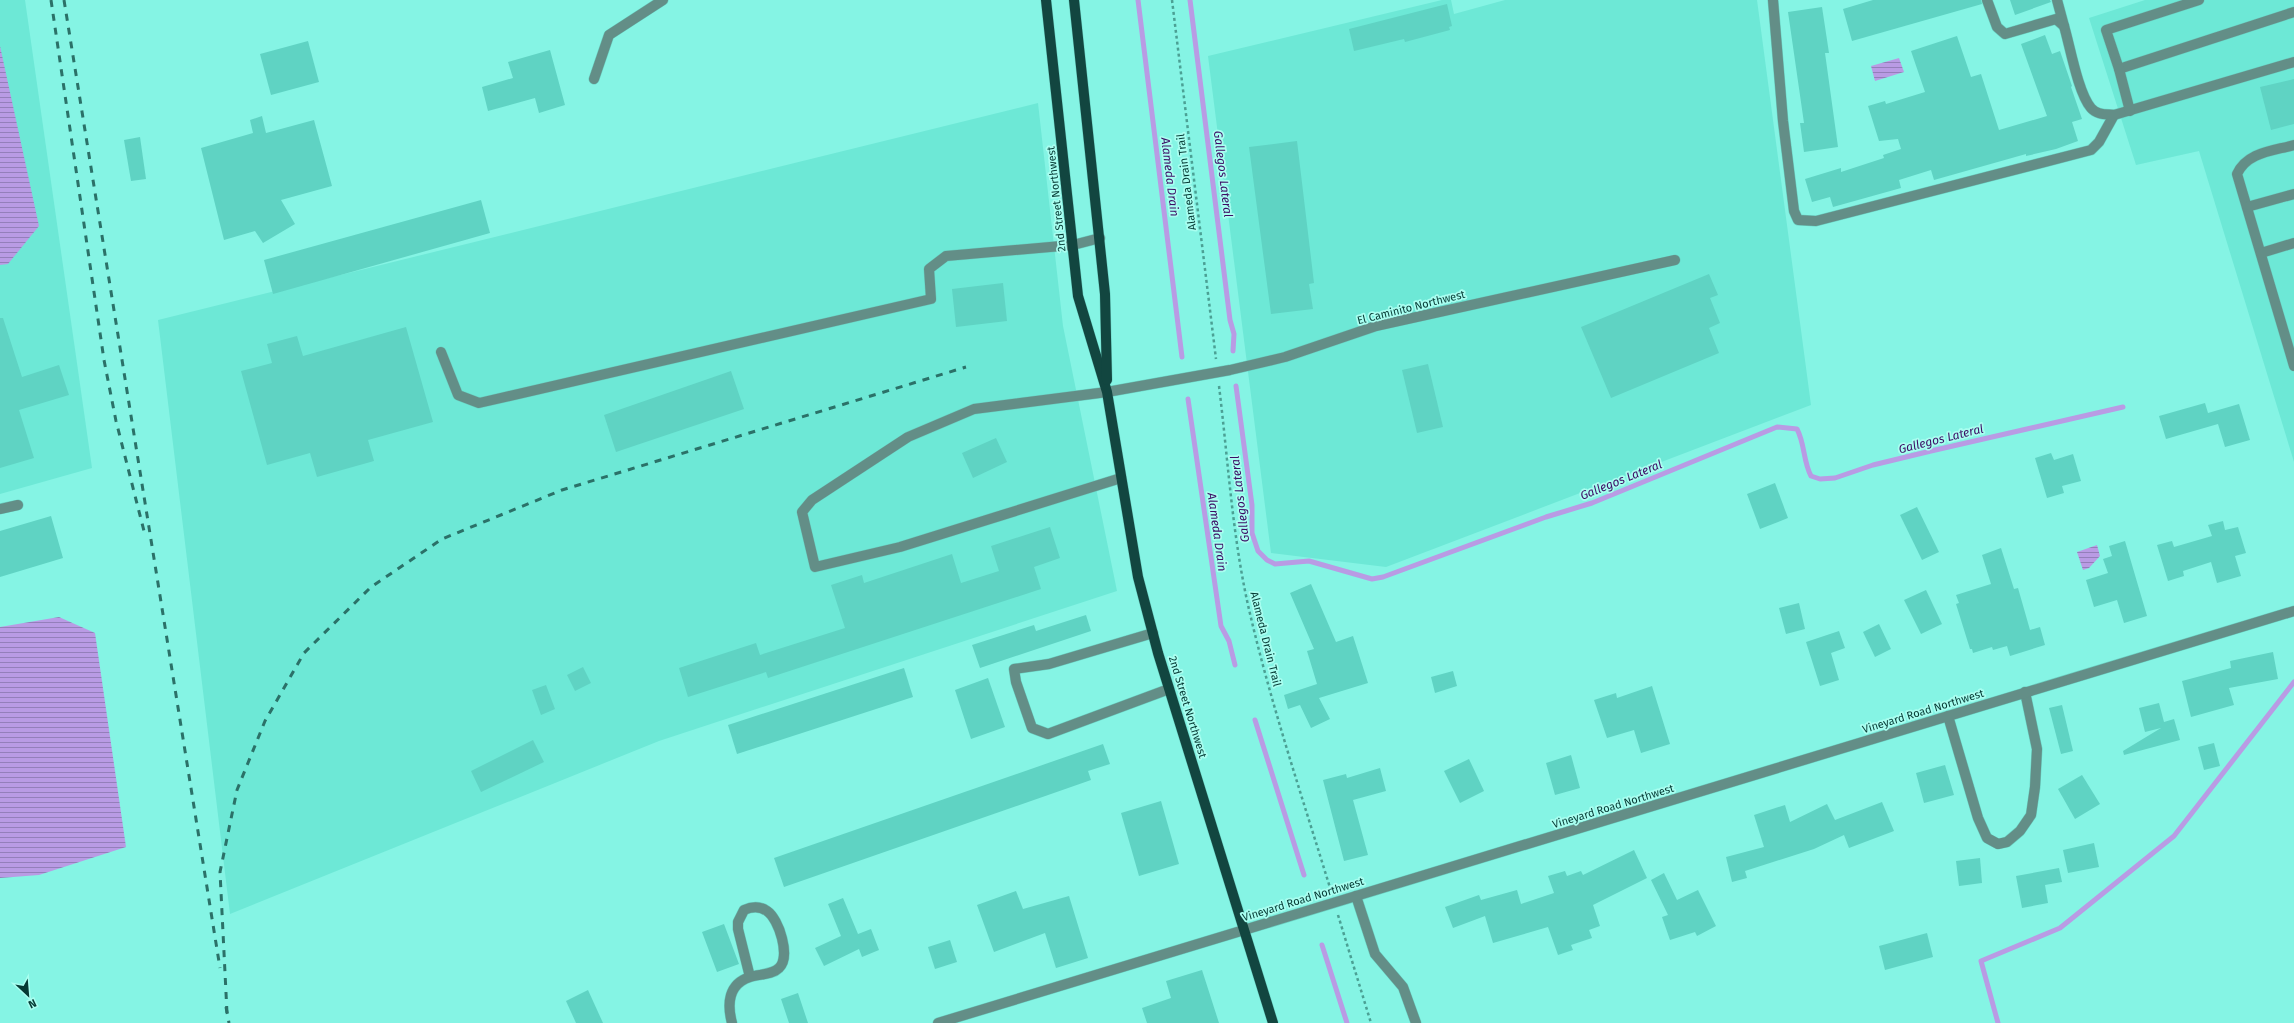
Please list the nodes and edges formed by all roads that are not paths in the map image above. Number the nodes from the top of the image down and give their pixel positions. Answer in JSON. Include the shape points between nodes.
{"nodes":[{"id":1,"x":663,"y":0,"type":"edge"},
{"id":2,"x":1046,"y":0,"type":"edge"},
{"id":3,"x":1074,"y":0,"type":"edge"},
{"id":4,"x":1773,"y":0,"type":"edge"},
{"id":5,"x":1987,"y":0,"type":"edge"},
{"id":6,"x":2057,"y":0,"type":"edge"},
{"id":7,"x":2199,"y":0,"type":"edge"},
{"id":8,"x":2294,"y":12,"type":"edge"},
{"id":9,"x":2064,"y":26,"type":"junction"},
{"id":10,"x":2294,"y":62,"type":"edge"},
{"id":11,"x":2119,"y":69,"type":"junction"},
{"id":12,"x":594,"y":79,"type":"dead end"},
{"id":13,"x":2130,"y":111,"type":"junction"},
{"id":14,"x":2114,"y":116,"type":"junction"},
{"id":15,"x":2294,"y":145,"type":"edge"},
{"id":16,"x":2294,"y":194,"type":"edge"},
{"id":17,"x":2247,"y":207,"type":"junction"},
{"id":18,"x":1100,"y":238,"type":"junction"},
{"id":19,"x":2294,"y":243,"type":"edge"},
{"id":20,"x":1073,"y":245,"type":"junction"},
{"id":21,"x":2261,"y":253,"type":"junction"},
{"id":22,"x":1675,"y":260,"type":"dead end"},
{"id":23,"x":441,"y":352,"type":"dead end"},
{"id":24,"x":2294,"y":366,"type":"edge"},
{"id":25,"x":1107,"y":392,"type":"junction"},
{"id":26,"x":1121,"y":478,"type":"junction"},
{"id":27,"x":18,"y":505,"type":"dead end"},
{"id":28,"x":0,"y":509,"type":"edge"},
{"id":29,"x":2294,"y":611,"type":"edge"},
{"id":30,"x":1153,"y":632,"type":"junction"},
{"id":31,"x":1169,"y":689,"type":"junction"},
{"id":32,"x":2025,"y":692,"type":"junction"},
{"id":33,"x":1948,"y":716,"type":"junction"},
{"id":34,"x":1356,"y":896,"type":"junction"},
{"id":35,"x":1244,"y":929,"type":"junction"},
{"id":36,"x":750,"y":978,"type":"junction"},
{"id":37,"x":732,"y":1023,"type":"edge"},
{"id":38,"x":938,"y":1023,"type":"edge"},
{"id":39,"x":1273,"y":1023,"type":"edge"},
{"id":40,"x":1416,"y":1023,"type":"edge"}],
"edges":[{"from":1,"to":12,"type":"street","via":[[608,35]]},
{"from":2,"to":20,"type":"main road","name":"2nd Street Northwest"},
{"from":3,"to":18,"type":"main road","name":"2nd Street Northwest"},
{"from":4,"to":14,"type":"street","via":[[1794,211],[1798,220],[1816,221],[2091,150],[2099,142]]},
{"from":5,"to":9,"type":"street","via":[[1997,27],[2005,34],[2056,19]]},
{"from":6,"to":9,"type":"street"},
{"from":7,"to":11,"type":"street","via":[[2106,30]]},
{"from":8,"to":11,"type":"street"},
{"from":9,"to":14,"type":"street","via":[[2084,96],[2099,114]]},
{"from":10,"to":13,"type":"street"},
{"from":11,"to":13,"type":"street"},
{"from":13,"to":14,"type":"street"},
{"from":15,"to":17,"type":"street","via":[[2252,156],[2241,166],[2237,174]]},
{"from":16,"to":17,"type":"street"},
{"from":17,"to":21,"type":"street"},
{"from":18,"to":20,"type":"street"},
{"from":18,"to":25,"type":"main road","name":"2nd Street Northwest","via":[[1105,294]]},
{"from":19,"to":21,"type":"street"},
{"from":20,"to":23,"type":"street","via":[[946,256],[929,269],[931,299],[479,403],[458,395]]},
{"from":20,"to":25,"type":"main road","name":"2nd Street Northwest","via":[[1078,296]]},
{"from":21,"to":24,"type":"street"},
{"from":22,"to":25,"type":"street","name":"El Caminito Northwest","via":[[1376,326],[1285,357],[1230,370]]},
{"from":25,"to":26,"type":"main road","name":"2nd Street Northwest"},
{"from":25,"to":26,"type":"street","name":"El Caminito Northwest","via":[[974,409],[908,437],[812,500],[802,512],[815,567],[900,547]]},
{"from":26,"to":30,"type":"main road","name":"2nd Street Northwest","via":[[1138,576]]},
{"from":27,"to":28,"type":"street"},
{"from":29,"to":32,"type":"street","name":"Vineyard Road Northwest"},
{"from":30,"to":31,"type":"main road","name":"2nd Street Northwest"},
{"from":30,"to":31,"type":"street","via":[[1049,664],[1014,669],[1016,682],[1032,728],[1048,734]]},
{"from":31,"to":35,"type":"main road","name":"2nd Street Northwest"},
{"from":32,"to":33,"type":"street","name":"Vineyard Road Northwest"},
{"from":32,"to":33,"type":"street","via":[[2037,749],[2035,787],[2031,815],[2020,831],[2007,842],[1998,844],[1987,838],[1978,818]]},
{"from":33,"to":34,"type":"street","name":"Vineyard Road Northwest"},
{"from":34,"to":35,"type":"street","name":"Vineyard Road Northwest"},
{"from":34,"to":40,"type":"street","via":[[1374,954],[1403,987]]},
{"from":35,"to":38,"type":"street","name":"Vineyard Road Northwest"},
{"from":35,"to":39,"type":"main road","name":"2nd Street Northwest"},
{"from":36,"to":36,"type":"street","via":[[780,968],[784,954],[779,926],[762,908],[756,906],[744,910],[738,922]]},
{"from":36,"to":37,"type":"street","via":[[742,981],[728,1002]]}]}
